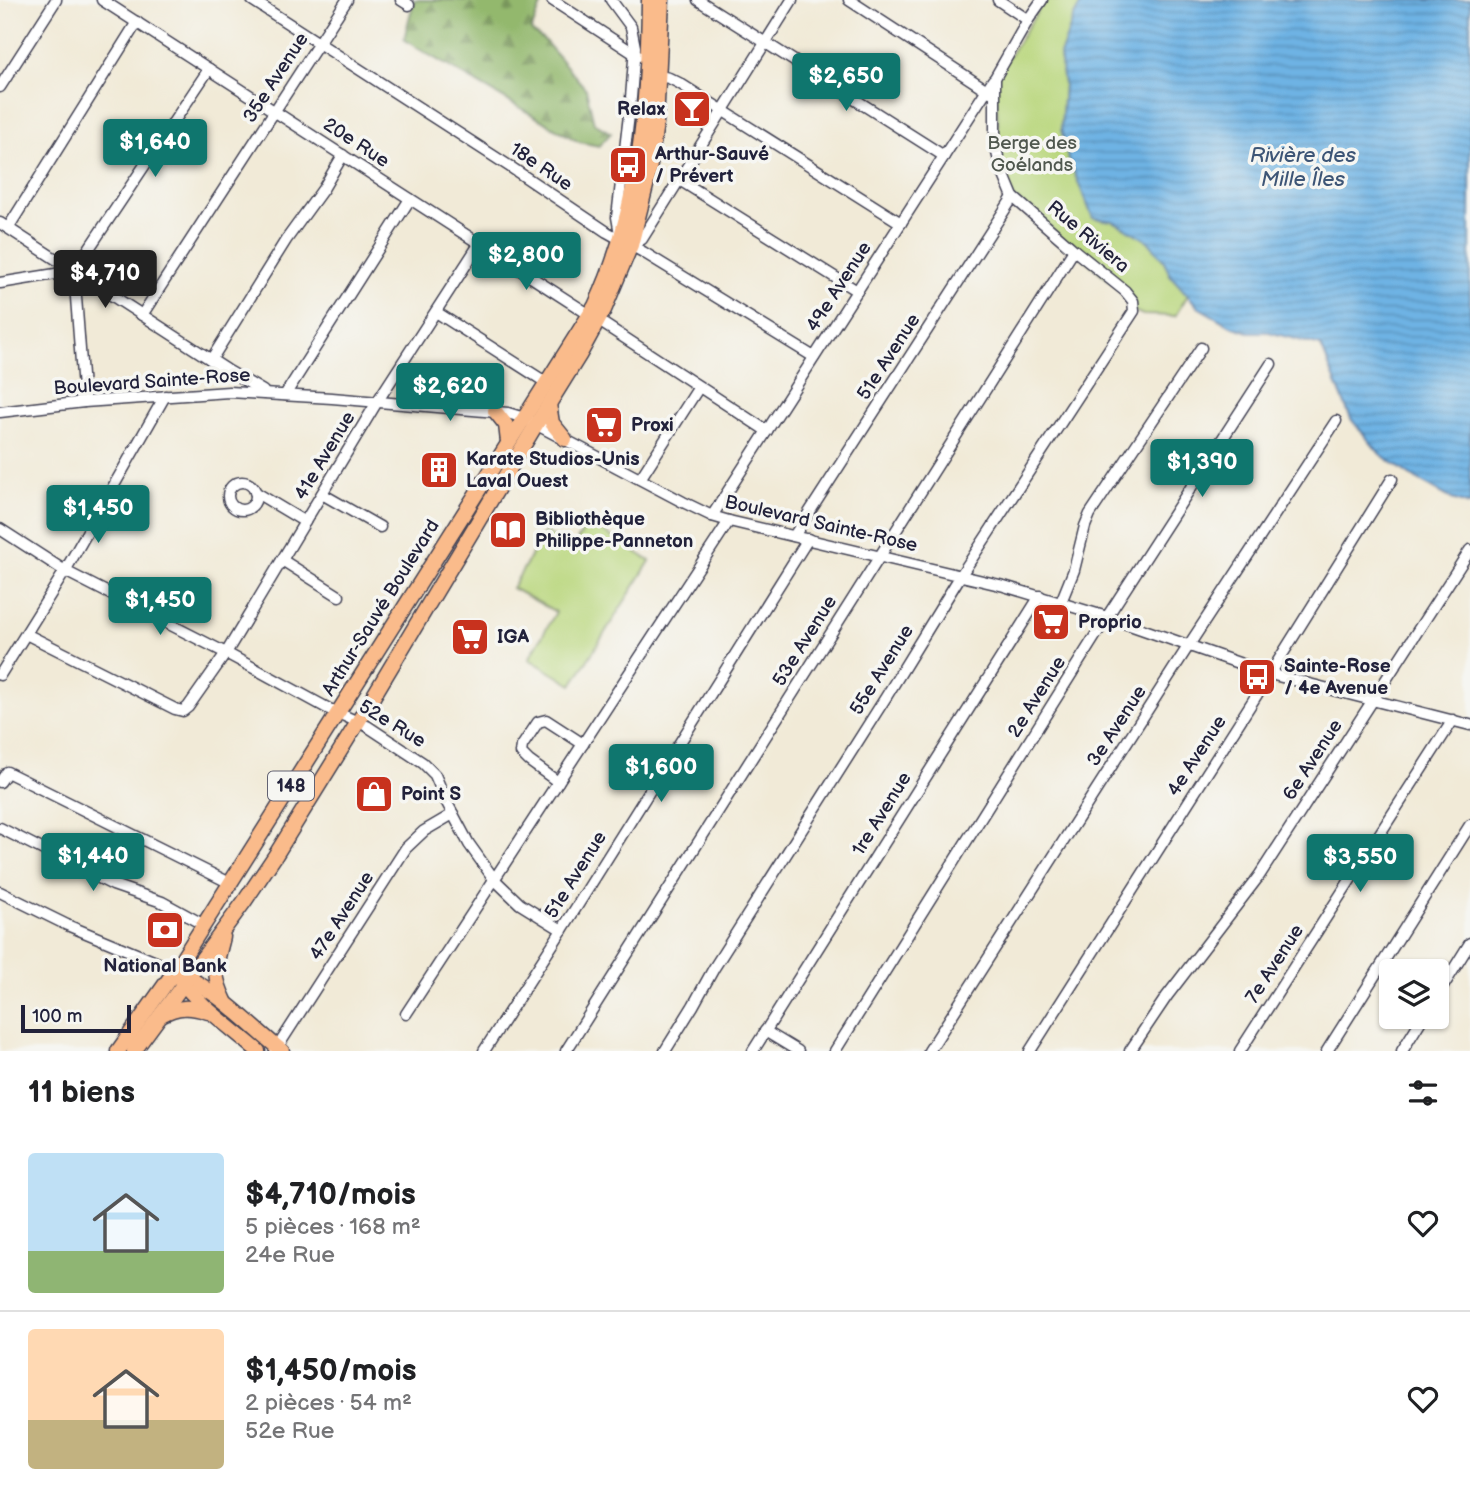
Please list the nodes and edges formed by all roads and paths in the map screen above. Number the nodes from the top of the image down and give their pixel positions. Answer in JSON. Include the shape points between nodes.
{"nodes":[{"id":1,"x":56,"y":0,"type":"edge"},
{"id":2,"x":102,"y":0,"type":"edge"},
{"id":3,"x":252,"y":0,"type":"edge"},
{"id":4,"x":348,"y":0,"type":"edge"},
{"id":5,"x":552,"y":0,"type":"edge"},
{"id":6,"x":611,"y":0,"type":"edge"},
{"id":7,"x":649,"y":0,"type":"edge"},
{"id":8,"x":662,"y":0,"type":"edge"},
{"id":9,"x":698,"y":0,"type":"edge"},
{"id":10,"x":792,"y":0,"type":"edge"},
{"id":11,"x":849,"y":0,"type":"edge"},
{"id":12,"x":998,"y":0,"type":"edge"},
{"id":13,"x":1042,"y":0,"type":"edge"},
{"id":14,"x":1028,"y":20,"type":"junction"},
{"id":15,"x":137,"y":22,"type":"junction"},
{"id":16,"x":319,"y":43,"type":"junction"},
{"id":17,"x":765,"y":43,"type":"junction"},
{"id":18,"x":642,"y":57,"type":"junction"},
{"id":19,"x":209,"y":69,"type":"junction"},
{"id":20,"x":659,"y":76,"type":"junction"},
{"id":21,"x":0,"y":87,"type":"edge"},
{"id":22,"x":991,"y":93,"type":"junction"},
{"id":23,"x":722,"y":110,"type":"junction"},
{"id":24,"x":275,"y":111,"type":"junction"},
{"id":25,"x":343,"y":155,"type":"junction"},
{"id":26,"x":944,"y":156,"type":"junction"},
{"id":27,"x":678,"y":180,"type":"junction"},
{"id":28,"x":1013,"y":197,"type":"junction"},
{"id":29,"x":410,"y":199,"type":"junction"},
{"id":30,"x":901,"y":223,"type":"junction"},
{"id":31,"x":4,"y":226,"type":"edge"},
{"id":32,"x":626,"y":242,"type":"junction"},
{"id":33,"x":480,"y":243,"type":"junction"},
{"id":34,"x":1074,"y":250,"type":"junction"},
{"id":35,"x":74,"y":271,"type":"junction"},
{"id":36,"x":0,"y":283,"type":"edge"},
{"id":37,"x":857,"y":291,"type":"junction"},
{"id":38,"x":1134,"y":311,"type":"joint"},
{"id":39,"x":436,"y":312,"type":"junction"},
{"id":40,"x":142,"y":315,"type":"junction"},
{"id":41,"x":594,"y":318,"type":"junction"},
{"id":42,"x":1201,"y":348,"type":"dead end"},
{"id":43,"x":814,"y":357,"type":"junction"},
{"id":44,"x":211,"y":360,"type":"junction"},
{"id":45,"x":1271,"y":364,"type":"dead end"},
{"id":46,"x":227,"y":370,"type":"junction"},
{"id":47,"x":547,"y":383,"type":"junction"},
{"id":48,"x":699,"y":387,"type":"junction"},
{"id":49,"x":221,"y":392,"type":"junction"},
{"id":50,"x":268,"y":394,"type":"junction"},
{"id":51,"x":285,"y":395,"type":"junction"},
{"id":52,"x":165,"y":396,"type":"junction"},
{"id":53,"x":84,"y":402,"type":"junction"},
{"id":54,"x":377,"y":402,"type":"junction"},
{"id":55,"x":549,"y":404,"type":"junction"},
{"id":56,"x":495,"y":411,"type":"junction"},
{"id":57,"x":0,"y":412,"type":"edge"},
{"id":58,"x":530,"y":421,"type":"junction"},
{"id":59,"x":1336,"y":421,"type":"dead end"},
{"id":60,"x":767,"y":431,"type":"junction"},
{"id":61,"x":565,"y":439,"type":"junction"},
{"id":62,"x":508,"y":442,"type":"junction"},
{"id":63,"x":640,"y":479,"type":"junction"},
{"id":64,"x":1392,"y":479,"type":"dead end"},
{"id":65,"x":255,"y":492,"type":"dead end"},
{"id":66,"x":322,"y":494,"type":"junction"},
{"id":67,"x":712,"y":516,"type":"junction"},
{"id":68,"x":729,"y":521,"type":"junction"},
{"id":69,"x":305,"y":522,"type":"junction"},
{"id":70,"x":380,"y":527,"type":"dead end"},
{"id":71,"x":0,"y":529,"type":"edge"},
{"id":72,"x":794,"y":536,"type":"junction"},
{"id":73,"x":808,"y":539,"type":"junction"},
{"id":74,"x":1470,"y":550,"type":"edge"},
{"id":75,"x":880,"y":556,"type":"junction"},
{"id":76,"x":282,"y":560,"type":"junction"},
{"id":77,"x":65,"y":571,"type":"junction"},
{"id":78,"x":961,"y":575,"type":"junction"},
{"id":79,"x":339,"y":596,"type":"dead end"},
{"id":80,"x":1040,"y":596,"type":"junction"},
{"id":81,"x":1061,"y":602,"type":"junction"},
{"id":82,"x":1107,"y":617,"type":"junction"},
{"id":83,"x":26,"y":634,"type":"junction"},
{"id":84,"x":1189,"y":645,"type":"junction"},
{"id":85,"x":226,"y":653,"type":"junction"},
{"id":86,"x":1270,"y":674,"type":"junction"},
{"id":87,"x":0,"y":675,"type":"edge"},
{"id":88,"x":1373,"y":700,"type":"junction"},
{"id":89,"x":338,"y":713,"type":"junction"},
{"id":90,"x":1454,"y":720,"type":"junction"},
{"id":91,"x":358,"y":722,"type":"junction"},
{"id":92,"x":1470,"y":725,"type":"edge"},
{"id":93,"x":583,"y":744,"type":"junction"},
{"id":94,"x":0,"y":782,"type":"edge"},
{"id":95,"x":558,"y":782,"type":"junction"},
{"id":96,"x":453,"y":814,"type":"junction"},
{"id":97,"x":1470,"y":825,"type":"edge"},
{"id":98,"x":0,"y":828,"type":"edge"},
{"id":99,"x":494,"y":879,"type":"junction"},
{"id":100,"x":230,"y":883,"type":"junction"},
{"id":101,"x":0,"y":892,"type":"edge"},
{"id":102,"x":204,"y":925,"type":"junction"},
{"id":103,"x":226,"y":926,"type":"junction"},
{"id":104,"x":562,"y":930,"type":"junction"},
{"id":105,"x":1470,"y":943,"type":"edge"},
{"id":106,"x":1449,"y":977,"type":"edge"},
{"id":107,"x":181,"y":978,"type":"junction"},
{"id":108,"x":220,"y":1009,"type":"junction"},
{"id":109,"x":406,"y":1014,"type":"dead end"},
{"id":110,"x":160,"y":1015,"type":"junction"},
{"id":111,"x":1416,"y":1029,"type":"edge"},
{"id":112,"x":765,"y":1031,"type":"junction"},
{"id":113,"x":278,"y":1050,"type":"edge"},
{"id":114,"x":118,"y":1051,"type":"edge"},
{"id":115,"x":134,"y":1051,"type":"edge"},
{"id":116,"x":258,"y":1051,"type":"edge"},
{"id":117,"x":484,"y":1051,"type":"edge"},
{"id":118,"x":566,"y":1051,"type":"edge"},
{"id":119,"x":665,"y":1051,"type":"edge"},
{"id":120,"x":752,"y":1051,"type":"edge"},
{"id":121,"x":798,"y":1051,"type":"edge"},
{"id":122,"x":835,"y":1051,"type":"edge"},
{"id":123,"x":929,"y":1051,"type":"edge"},
{"id":124,"x":1030,"y":1051,"type":"edge"},
{"id":125,"x":1130,"y":1051,"type":"edge"},
{"id":126,"x":1240,"y":1051,"type":"edge"},
{"id":127,"x":1327,"y":1051,"type":"edge"},
{"id":128,"x":1402,"y":1051,"type":"edge"}],
"edges":[{"from":1,"to":21,"type":"street"},
{"from":2,"to":15,"type":"street","name":"20e Rue"},
{"from":3,"to":16,"type":"street","name":"18e Rue"},
{"from":4,"to":16,"type":"street","name":"35e Avenue"},
{"from":5,"to":18,"type":"street"},
{"from":6,"to":18,"type":"street","via":[[631,27]]},
{"from":7,"to":18,"type":"main road","name":"Arthur-Sauvé Boulevard","number":"148"},
{"from":8,"to":20,"type":"main road","name":"Arthur-Sauvé Boulevard","number":"148"},
{"from":9,"to":17,"type":"street"},
{"from":10,"to":17,"type":"street"},
{"from":11,"to":22,"type":"street"},
{"from":12,"to":14,"type":"street"},
{"from":13,"to":14,"type":"street","name":"Rue Riviera"},
{"from":14,"to":22,"type":"street","name":"Rue Riviera"},
{"from":15,"to":19,"type":"street","name":"20e Rue"},
{"from":15,"to":31,"type":"street"},
{"from":16,"to":24,"type":"street","name":"35e Avenue"},
{"from":16,"to":32,"type":"street","name":"18e Rue"},
{"from":17,"to":23,"type":"street"},
{"from":17,"to":26,"type":"street"},
{"from":18,"to":32,"type":"main road","name":"Arthur-Sauvé Boulevard","number":"148","via":[[642,129]]},
{"from":18,"to":32,"type":"street","via":[[617,217]]},
{"from":19,"to":24,"type":"street","name":"20e Rue"},
{"from":19,"to":35,"type":"street"},
{"from":20,"to":23,"type":"street"},
{"from":20,"to":32,"type":"main road","name":"Arthur-Sauvé Boulevard","number":"148","via":[[646,189]]},
{"from":22,"to":26,"type":"street","name":"49e Avenue"},
{"from":22,"to":28,"type":"street","name":"Rue Riviera","via":[[996,149]]},
{"from":23,"to":27,"type":"street"},
{"from":23,"to":30,"type":"street"},
{"from":24,"to":25,"type":"street","name":"20e Rue"},
{"from":24,"to":40,"type":"street","name":"35e Avenue"},
{"from":25,"to":29,"type":"street","name":"20e Rue"},
{"from":25,"to":44,"type":"street"},
{"from":26,"to":30,"type":"street","name":"49e Avenue"},
{"from":27,"to":32,"type":"street","via":[[642,239]]},
{"from":27,"to":37,"type":"street"},
{"from":28,"to":34,"type":"street","name":"Rue Riviera"},
{"from":28,"to":72,"type":"street","name":"51e Avenue"},
{"from":29,"to":33,"type":"street","name":"20e Rue"},
{"from":29,"to":51,"type":"street"},
{"from":30,"to":37,"type":"street","name":"49e Avenue"},
{"from":31,"to":35,"type":"street"},
{"from":32,"to":41,"type":"main road","name":"Arthur-Sauvé Boulevard","number":"148","via":[[618,251]]},
{"from":32,"to":43,"type":"street","name":"18e Rue"},
{"from":33,"to":39,"type":"street","name":"41e Avenue"},
{"from":33,"to":41,"type":"street","name":"20e Rue"},
{"from":34,"to":38,"type":"street","name":"Rue Riviera","via":[[1125,291]]},
{"from":34,"to":75,"type":"street","name":"53e Avenue"},
{"from":35,"to":36,"type":"street"},
{"from":35,"to":40,"type":"street"},
{"from":35,"to":53,"type":"street"},
{"from":37,"to":43,"type":"street","name":"49e Avenue"},
{"from":38,"to":78,"type":"street","name":"55e Avenue"},
{"from":39,"to":47,"type":"street"},
{"from":39,"to":54,"type":"street","name":"41e Avenue"},
{"from":40,"to":44,"type":"street"},
{"from":41,"to":47,"type":"main road","name":"Arthur-Sauvé Boulevard","number":"148"},
{"from":41,"to":48,"type":"street","name":"20e Rue"},
{"from":41,"to":55,"type":"main road","name":"Arthur-Sauvé Boulevard","number":"148","via":[[586,344]]},
{"from":42,"to":81,"type":"street","via":[[1090,514]]},
{"from":43,"to":60,"type":"street","name":"49e Avenue"},
{"from":44,"to":46,"type":"street"},
{"from":45,"to":82,"type":"street","name":"2e Avenue"},
{"from":46,"to":49,"type":"street","via":[[228,380]]},
{"from":46,"to":50,"type":"street"},
{"from":47,"to":58,"type":"main road","name":"Arthur-Sauvé Boulevard","number":"148"},
{"from":48,"to":60,"type":"street","name":"20e Rue"},
{"from":48,"to":63,"type":"street"},
{"from":49,"to":50,"type":"street","name":"Boulevard Sainte-Rose"},
{"from":49,"to":52,"type":"street","name":"Boulevard Sainte-Rose"},
{"from":50,"to":51,"type":"street","name":"Boulevard Sainte-Rose"},
{"from":51,"to":54,"type":"street","name":"Boulevard Sainte-Rose"},
{"from":52,"to":53,"type":"street","name":"Boulevard Sainte-Rose"},
{"from":52,"to":77,"type":"street"},
{"from":53,"to":57,"type":"street","name":"Boulevard Sainte-Rose"},
{"from":54,"to":56,"type":"street","name":"Boulevard Sainte-Rose"},
{"from":54,"to":66,"type":"street","name":"41e Avenue"},
{"from":55,"to":58,"type":"main road","name":"Arthur-Sauvé Boulevard","number":"148"},
{"from":55,"to":61,"type":"main road","via":[[552,423]]},
{"from":56,"to":58,"type":"street","name":"Boulevard Sainte-Rose"},
{"from":56,"to":62,"type":"main road","via":[[506,425]]},
{"from":58,"to":61,"type":"street","name":"Boulevard Sainte-Rose"},
{"from":58,"to":62,"type":"main road","name":"Arthur-Sauvé Boulevard","number":"148"},
{"from":58,"to":91,"type":"main road","name":"Arthur-Sauvé Boulevard","number":"148"},
{"from":59,"to":84,"type":"street","name":"3e Avenue"},
{"from":60,"to":67,"type":"street","name":"49e Avenue"},
{"from":61,"to":63,"type":"street","name":"Boulevard Sainte-Rose"},
{"from":62,"to":89,"type":"main road","name":"Arthur-Sauvé Boulevard","number":"148"},
{"from":63,"to":67,"type":"street","name":"Boulevard Sainte-Rose"},
{"from":64,"to":86,"type":"street","name":"4e Avenue"},
{"from":65,"to":69,"type":"street"},
{"from":66,"to":69,"type":"street","name":"41e Avenue"},
{"from":66,"to":70,"type":"street"},
{"from":67,"to":68,"type":"street","name":"Boulevard Sainte-Rose"},
{"from":68,"to":72,"type":"street","name":"Boulevard Sainte-Rose"},
{"from":68,"to":93,"type":"street"},
{"from":69,"to":76,"type":"street","name":"41e Avenue"},
{"from":71,"to":77,"type":"street","name":"52e Rue"},
{"from":72,"to":73,"type":"street","name":"Boulevard Sainte-Rose"},
{"from":73,"to":75,"type":"street","name":"Boulevard Sainte-Rose"},
{"from":73,"to":104,"type":"street","name":"51e Avenue"},
{"from":74,"to":88,"type":"street","name":"6e Avenue"},
{"from":75,"to":78,"type":"street","name":"Boulevard Sainte-Rose"},
{"from":75,"to":118,"type":"street","name":"53e Avenue"},
{"from":76,"to":79,"type":"street"},
{"from":76,"to":85,"type":"street","name":"41e Avenue"},
{"from":77,"to":83,"type":"street"},
{"from":77,"to":85,"type":"street","name":"52e Rue"},
{"from":78,"to":80,"type":"street","name":"Boulevard Sainte-Rose"},
{"from":78,"to":119,"type":"street","name":"55e Avenue"},
{"from":80,"to":81,"type":"street","name":"Boulevard Sainte-Rose"},
{"from":80,"to":112,"type":"street","name":"1re Avenue"},
{"from":81,"to":82,"type":"street","name":"Boulevard Sainte-Rose"},
{"from":82,"to":84,"type":"street","name":"Boulevard Sainte-Rose"},
{"from":82,"to":122,"type":"street","name":"2e Avenue"},
{"from":83,"to":85,"type":"street","name":"41e Avenue","via":[[183,710]]},
{"from":83,"to":87,"type":"street"},
{"from":84,"to":86,"type":"street","name":"Boulevard Sainte-Rose"},
{"from":84,"to":123,"type":"street","name":"3e Avenue"},
{"from":85,"to":89,"type":"street","name":"52e Rue"},
{"from":86,"to":88,"type":"street","name":"Boulevard Sainte-Rose"},
{"from":86,"to":124,"type":"street","name":"4e Avenue"},
{"from":88,"to":90,"type":"street","name":"Boulevard Sainte-Rose"},
{"from":88,"to":125,"type":"street","name":"6e Avenue","via":[[1259,876]]},
{"from":89,"to":91,"type":"street","name":"52e Rue"},
{"from":89,"to":100,"type":"main road","name":"Arthur-Sauvé Boulevard","number":"148"},
{"from":90,"to":92,"type":"street","name":"Boulevard Sainte-Rose"},
{"from":90,"to":126,"type":"street","name":"7e Avenue"},
{"from":91,"to":96,"type":"street","name":"52e Rue","via":[[430,769]]},
{"from":91,"to":103,"type":"main road","name":"Arthur-Sauvé Boulevard","number":"148"},
{"from":93,"to":95,"type":"street"},
{"from":93,"to":95,"type":"street","via":[[546,720],[538,722],[522,746],[521,753],[528,761]]},
{"from":94,"to":100,"type":"street","via":[[7,772]]},
{"from":95,"to":99,"type":"street"},
{"from":96,"to":99,"type":"street","name":"52e Rue"},
{"from":96,"to":113,"type":"street","name":"47e Avenue","via":[[406,848]]},
{"from":97,"to":127,"type":"street"},
{"from":98,"to":102,"type":"street"},
{"from":99,"to":104,"type":"street","name":"52e Rue","via":[[520,904]]},
{"from":99,"to":109,"type":"street"},
{"from":100,"to":102,"type":"main road","name":"Arthur-Sauvé Boulevard","number":"148"},
{"from":101,"to":107,"type":"street","via":[[167,967]]},
{"from":102,"to":107,"type":"main road","name":"Arthur-Sauvé Boulevard","number":"148"},
{"from":103,"to":107,"type":"main road","name":"Arthur-Sauvé Boulevard","number":"148"},
{"from":103,"to":108,"type":"main road","via":[[215,971]]},
{"from":104,"to":117,"type":"street","name":"51e Avenue"},
{"from":105,"to":106,"type":"street"},
{"from":107,"to":108,"type":"main road","via":[[202,985]]},
{"from":107,"to":110,"type":"main road","name":"Arthur-Sauvé Boulevard","number":"148"},
{"from":107,"to":114,"type":"main road","name":"Arthur-Sauvé Boulevard","number":"148"},
{"from":108,"to":110,"type":"main road","via":[[183,1006]]},
{"from":108,"to":113,"type":"main road"},
{"from":108,"to":116,"type":"main road"},
{"from":110,"to":115,"type":"main road","name":"Arthur-Sauvé Boulevard","number":"148"},
{"from":111,"to":128,"type":"street"},
{"from":112,"to":120,"type":"street","name":"1re Avenue"},
{"from":112,"to":121,"type":"street"}]}
